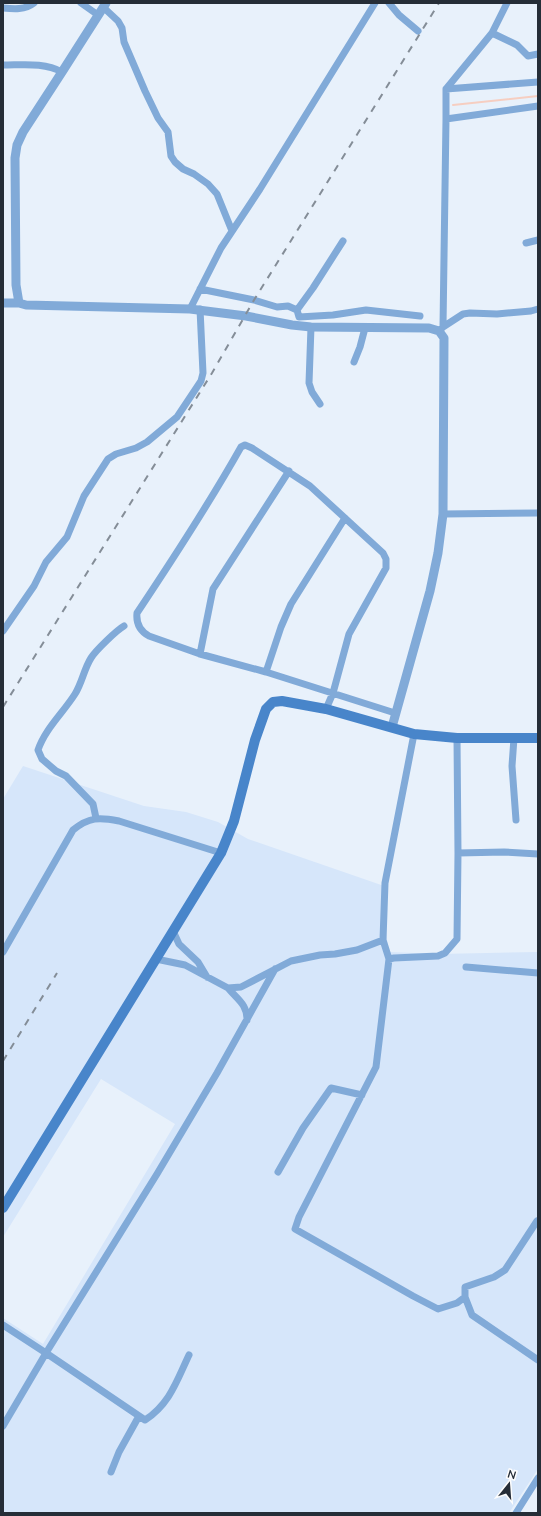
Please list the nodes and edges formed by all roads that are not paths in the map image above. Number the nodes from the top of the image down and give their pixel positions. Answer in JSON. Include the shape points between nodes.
{"nodes":[{"id":1,"x":34,"y":3,"type":"edge"},
{"id":2,"x":81,"y":3,"type":"edge"},
{"id":3,"x":375,"y":3,"type":"edge"},
{"id":4,"x":389,"y":3,"type":"edge"},
{"id":5,"x":507,"y":3,"type":"edge"},
{"id":6,"x":3,"y":8,"type":"edge"},
{"id":7,"x":102,"y":8,"type":"edge"},
{"id":8,"x":418,"y":31,"type":"dead end"},
{"id":9,"x":492,"y":34,"type":"junction"},
{"id":10,"x":538,"y":54,"type":"edge"},
{"id":11,"x":3,"y":65,"type":"edge"},
{"id":12,"x":62,"y":72,"type":"junction"},
{"id":13,"x":538,"y":82,"type":"edge"},
{"id":14,"x":446,"y":89,"type":"junction"},
{"id":15,"x":538,"y":106,"type":"edge"},
{"id":16,"x":446,"y":119,"type":"junction"},
{"id":17,"x":232,"y":231,"type":"junction"},
{"id":18,"x":538,"y":240,"type":"edge"},
{"id":19,"x":343,"y":241,"type":"dead end"},
{"id":20,"x":526,"y":243,"type":"dead end"},
{"id":21,"x":200,"y":289,"type":"junction"},
{"id":22,"x":3,"y":303,"type":"edge"},
{"id":23,"x":19,"y":303,"type":"junction"},
{"id":24,"x":190,"y":309,"type":"junction"},
{"id":25,"x":200,"y":309,"type":"junction"},
{"id":26,"x":538,"y":309,"type":"edge"},
{"id":27,"x":297,"y":310,"type":"junction"},
{"id":28,"x":420,"y":316,"type":"dead end"},
{"id":29,"x":311,"y":327,"type":"junction"},
{"id":30,"x":365,"y":328,"type":"junction"},
{"id":31,"x":441,"y":329,"type":"junction"},
{"id":32,"x":354,"y":362,"type":"dead end"},
{"id":33,"x":320,"y":404,"type":"dead end"},
{"id":34,"x":290,"y":471,"type":"junction"},
{"id":35,"x":538,"y":512,"type":"edge"},
{"id":36,"x":443,"y":514,"type":"junction"},
{"id":37,"x":345,"y":518,"type":"junction"},
{"id":38,"x":124,"y":626,"type":"dead end"},
{"id":39,"x":3,"y":631,"type":"edge"},
{"id":40,"x":200,"y":654,"type":"junction"},
{"id":41,"x":266,"y":672,"type":"junction"},
{"id":42,"x":333,"y":693,"type":"junction"},
{"id":43,"x":326,"y":709,"type":"junction"},
{"id":44,"x":395,"y":714,"type":"junction"},
{"id":45,"x":392,"y":727,"type":"junction"},
{"id":46,"x":414,"y":734,"type":"junction"},
{"id":47,"x":457,"y":738,"type":"junction"},
{"id":48,"x":514,"y":738,"type":"junction"},
{"id":49,"x":538,"y":738,"type":"edge"},
{"id":50,"x":96,"y":818,"type":"junction"},
{"id":51,"x":516,"y":820,"type":"dead end"},
{"id":52,"x":458,"y":853,"type":"junction"},
{"id":53,"x":221,"y":854,"type":"junction"},
{"id":54,"x":538,"y":854,"type":"edge"},
{"id":55,"x":173,"y":931,"type":"junction"},
{"id":56,"x":383,"y":940,"type":"junction"},
{"id":57,"x":3,"y":952,"type":"edge"},
{"id":58,"x":156,"y":959,"type":"junction"},
{"id":59,"x":390,"y":959,"type":"junction"},
{"id":60,"x":466,"y":967,"type":"dead end"},
{"id":61,"x":275,"y":969,"type":"junction"},
{"id":62,"x":538,"y":973,"type":"edge"},
{"id":63,"x":207,"y":978,"type":"junction"},
{"id":64,"x":228,"y":988,"type":"junction"},
{"id":65,"x":247,"y":1020,"type":"junction"},
{"id":66,"x":362,"y":1095,"type":"junction"},
{"id":67,"x":278,"y":1172,"type":"dead end"},
{"id":68,"x":3,"y":1208,"type":"edge"},
{"id":69,"x":537,"y":1221,"type":"dead end"},
{"id":70,"x":464,"y":1296,"type":"junction"},
{"id":71,"x":3,"y":1326,"type":"edge"},
{"id":72,"x":46,"y":1353,"type":"junction"},
{"id":73,"x":189,"y":1355,"type":"dead end"},
{"id":74,"x":538,"y":1360,"type":"edge"},
{"id":75,"x":139,"y":1416,"type":"junction"},
{"id":76,"x":3,"y":1426,"type":"edge"},
{"id":77,"x":110,"y":1472,"type":"dead end"},
{"id":78,"x":538,"y":1478,"type":"edge"},
{"id":79,"x":516,"y":1513,"type":"edge"}],
"edges":[{"from":1,"to":6,"type":"street","via":[[28,7]]},
{"from":2,"to":7,"type":"street"},
{"from":3,"to":17,"type":"street"},
{"from":4,"to":8,"type":"street"},
{"from":5,"to":9,"type":"street"},
{"from":7,"to":12,"type":"street"},
{"from":7,"to":17,"type":"street","via":[[118,21],[122,28],[124,42],[145,91],[168,132],[171,156],[183,169],[208,184],[217,194]]},
{"from":9,"to":10,"type":"street","via":[[517,45],[528,56]]},
{"from":9,"to":14,"type":"street"},
{"from":11,"to":12,"type":"street","via":[[44,65]]},
{"from":12,"to":23,"type":"street","via":[[23,132],[16,152],[16,284]]},
{"from":13,"to":14,"type":"street"},
{"from":14,"to":16,"type":"street"},
{"from":15,"to":16,"type":"street"},
{"from":16,"to":31,"type":"street"},
{"from":17,"to":21,"type":"street"},
{"from":18,"to":20,"type":"street"},
{"from":19,"to":27,"type":"street"},
{"from":21,"to":24,"type":"street"},
{"from":21,"to":27,"type":"street","via":[[277,307],[288,306]]},
{"from":22,"to":23,"type":"street"},
{"from":23,"to":24,"type":"street"},
{"from":24,"to":25,"type":"street"},
{"from":25,"to":29,"type":"street"},
{"from":25,"to":39,"type":"street","via":[[204,373],[201,381],[177,417],[147,442],[108,459],[84,496],[67,537],[46,562],[34,586]]},
{"from":26,"to":31,"type":"street","via":[[497,314],[463,314]]},
{"from":27,"to":28,"type":"street","via":[[299,317],[366,310]]},
{"from":29,"to":30,"type":"street"},
{"from":29,"to":33,"type":"street","via":[[309,383]]},
{"from":30,"to":31,"type":"street"},
{"from":30,"to":32,"type":"street"},
{"from":31,"to":36,"type":"street","via":[[445,343]]},
{"from":34,"to":37,"type":"street"},
{"from":34,"to":40,"type":"street","via":[[213,589]]},
{"from":34,"to":40,"type":"street","via":[[252,448],[245,445],[241,447],[215,493],[137,613],[136,619],[143,632]]},
{"from":35,"to":36,"type":"street"},
{"from":36,"to":44,"type":"street","via":[[430,591]]},
{"from":37,"to":41,"type":"street","via":[[291,604]]},
{"from":37,"to":42,"type":"street","via":[[383,553],[386,568],[349,634]]},
{"from":38,"to":50,"type":"street","via":[[92,657],[76,693],[57,717],[38,750],[42,759],[66,776],[93,804]]},
{"from":40,"to":41,"type":"street"},
{"from":41,"to":42,"type":"street"},
{"from":42,"to":43,"type":"street"},
{"from":42,"to":44,"type":"street"},
{"from":43,"to":45,"type":"main road"},
{"from":43,"to":53,"type":"main road","via":[[282,701],[273,702],[266,709],[255,740],[234,821]]},
{"from":44,"to":45,"type":"street"},
{"from":45,"to":46,"type":"main road"},
{"from":46,"to":47,"type":"main road"},
{"from":46,"to":56,"type":"street","via":[[385,883]]},
{"from":47,"to":48,"type":"main road"},
{"from":47,"to":52,"type":"street"},
{"from":48,"to":49,"type":"main road"},
{"from":48,"to":51,"type":"street","via":[[512,766]]},
{"from":50,"to":53,"type":"street","via":[[118,821]]},
{"from":50,"to":57,"type":"street","via":[[80,824],[73,830]]},
{"from":52,"to":54,"type":"street"},
{"from":52,"to":59,"type":"street","via":[[457,939],[445,953],[438,956]]},
{"from":53,"to":55,"type":"main road"},
{"from":55,"to":58,"type":"main road"},
{"from":55,"to":63,"type":"street","via":[[179,944],[198,962]]},
{"from":56,"to":59,"type":"street"},
{"from":56,"to":61,"type":"street","via":[[357,950],[291,961]]},
{"from":58,"to":63,"type":"street","via":[[185,965]]},
{"from":58,"to":68,"type":"main road"},
{"from":59,"to":66,"type":"street","via":[[376,1067]]},
{"from":60,"to":62,"type":"street"},
{"from":61,"to":64,"type":"street","via":[[241,987]]},
{"from":61,"to":65,"type":"street"},
{"from":63,"to":64,"type":"street"},
{"from":64,"to":65,"type":"street","via":[[247,1011]]},
{"from":65,"to":72,"type":"street","via":[[157,1174]]},
{"from":66,"to":67,"type":"street","via":[[332,1088],[303,1128]]},
{"from":66,"to":70,"type":"street","via":[[299,1217],[296,1229],[438,1309],[457,1303]]},
{"from":69,"to":70,"type":"street","via":[[505,1270],[494,1277],[465,1287]]},
{"from":70,"to":74,"type":"street","via":[[472,1315]]},
{"from":71,"to":72,"type":"street"},
{"from":72,"to":75,"type":"street"},
{"from":72,"to":76,"type":"street"},
{"from":73,"to":75,"type":"street","via":[[169,1398],[156,1413],[145,1420]]},
{"from":75,"to":77,"type":"street"},
{"from":78,"to":79,"type":"street"}]}
